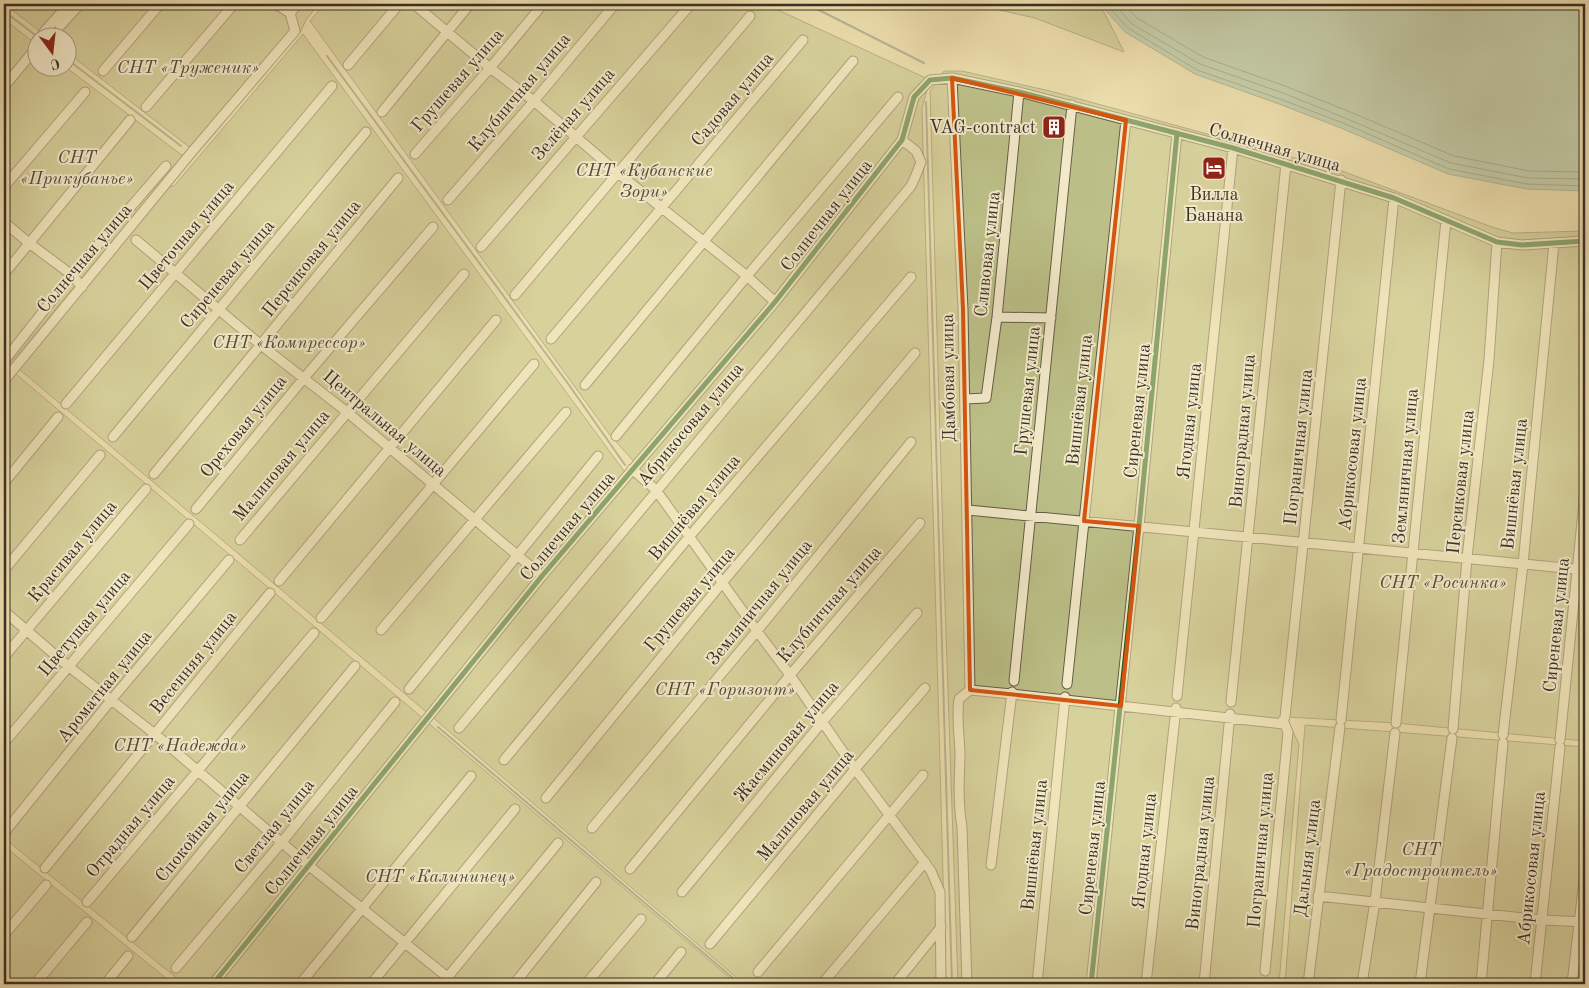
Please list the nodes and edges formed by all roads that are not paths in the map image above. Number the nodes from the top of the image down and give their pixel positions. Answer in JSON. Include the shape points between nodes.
{"nodes":[{"id":1,"x":68,"y":4,"type":"edge"},
{"id":2,"x":80,"y":4,"type":"edge"},
{"id":3,"x":160,"y":4,"type":"edge"},
{"id":4,"x":234,"y":4,"type":"edge"},
{"id":5,"x":276,"y":4,"type":"edge"},
{"id":6,"x":298,"y":4,"type":"edge"},
{"id":7,"x":399,"y":4,"type":"edge"},
{"id":8,"x":414,"y":4,"type":"edge"},
{"id":9,"x":470,"y":4,"type":"edge"},
{"id":10,"x":543,"y":4,"type":"edge"},
{"id":11,"x":614,"y":4,"type":"edge"},
{"id":12,"x":691,"y":4,"type":"edge"},
{"id":13,"x":290,"y":13,"type":"junction"},
{"id":14,"x":750,"y":16,"type":"dead end"},
{"id":15,"x":60,"y":26,"type":"dead end"},
{"id":16,"x":48,"y":28,"type":"edge"},
{"id":17,"x":446,"y":32,"type":"junction"},
{"id":18,"x":803,"y":40,"type":"dead end"},
{"id":19,"x":28,"y":58,"type":"edge"},
{"id":20,"x":853,"y":61,"type":"dead end"},
{"id":21,"x":348,"y":65,"type":"dead end"},
{"id":22,"x":490,"y":68,"type":"junction"},
{"id":23,"x":103,"y":71,"type":"dead end"},
{"id":24,"x":952,"y":78,"type":"junction"},
{"id":25,"x":332,"y":86,"type":"dead end"},
{"id":26,"x":4,"y":87,"type":"edge"},
{"id":27,"x":85,"y":92,"type":"dead end"},
{"id":28,"x":1019,"y":92,"type":"junction"},
{"id":29,"x":898,"y":97,"type":"dead end"},
{"id":30,"x":534,"y":101,"type":"junction"},
{"id":31,"x":1072,"y":105,"type":"junction"},
{"id":32,"x":146,"y":107,"type":"dead end"},
{"id":33,"x":382,"y":112,"type":"dead end"},
{"id":34,"x":130,"y":120,"type":"dead end"},
{"id":35,"x":1126,"y":120,"type":"junction"},
{"id":36,"x":366,"y":132,"type":"dead end"},
{"id":37,"x":1177,"y":133,"type":"junction"},
{"id":38,"x":575,"y":136,"type":"junction"},
{"id":39,"x":902,"y":140,"type":"junction"},
{"id":40,"x":1233,"y":148,"type":"junction"},
{"id":41,"x":415,"y":154,"type":"dead end"},
{"id":42,"x":1286,"y":164,"type":"junction"},
{"id":43,"x":166,"y":166,"type":"dead end"},
{"id":44,"x":618,"y":172,"type":"junction"},
{"id":45,"x":398,"y":178,"type":"dead end"},
{"id":46,"x":1341,"y":180,"type":"junction"},
{"id":47,"x":4,"y":187,"type":"edge"},
{"id":48,"x":1394,"y":198,"type":"junction"},
{"id":49,"x":448,"y":200,"type":"dead end"},
{"id":50,"x":662,"y":208,"type":"junction"},
{"id":51,"x":1446,"y":220,"type":"junction"},
{"id":52,"x":4,"y":222,"type":"edge"},
{"id":53,"x":433,"y":227,"type":"dead end"},
{"id":54,"x":136,"y":240,"type":"dead end"},
{"id":55,"x":1585,"y":241,"type":"edge"},
{"id":56,"x":704,"y":242,"type":"junction"},
{"id":57,"x":1497,"y":242,"type":"junction"},
{"id":58,"x":1554,"y":242,"type":"junction"},
{"id":59,"x":29,"y":243,"type":"junction"},
{"id":60,"x":480,"y":247,"type":"dead end"},
{"id":61,"x":4,"y":274,"type":"edge"},
{"id":62,"x":174,"y":274,"type":"junction"},
{"id":63,"x":464,"y":274,"type":"dead end"},
{"id":64,"x":72,"y":275,"type":"junction"},
{"id":65,"x":747,"y":276,"type":"junction"},
{"id":66,"x":911,"y":277,"type":"dead end"},
{"id":67,"x":82,"y":287,"type":"junction"},
{"id":68,"x":515,"y":295,"type":"dead end"},
{"id":69,"x":775,"y":302,"type":"junction"},
{"id":70,"x":219,"y":311,"type":"junction"},
{"id":71,"x":997,"y":317,"type":"junction"},
{"id":72,"x":1051,"y":318,"type":"junction"},
{"id":73,"x":496,"y":320,"type":"dead end"},
{"id":74,"x":551,"y":340,"type":"dead end"},
{"id":75,"x":261,"y":345,"type":"junction"},
{"id":76,"x":915,"y":353,"type":"dead end"},
{"id":77,"x":4,"y":360,"type":"edge"},
{"id":78,"x":534,"y":364,"type":"dead end"},
{"id":79,"x":6,"y":378,"type":"edge"},
{"id":80,"x":304,"y":378,"type":"junction"},
{"id":81,"x":585,"y":386,"type":"dead end"},
{"id":82,"x":965,"y":399,"type":"junction"},
{"id":83,"x":66,"y":404,"type":"dead end"},
{"id":84,"x":347,"y":412,"type":"junction"},
{"id":85,"x":566,"y":412,"type":"dead end"},
{"id":86,"x":58,"y":417,"type":"dead end"},
{"id":87,"x":616,"y":436,"type":"dead end"},
{"id":88,"x":113,"y":437,"type":"dead end"},
{"id":89,"x":912,"y":442,"type":"dead end"},
{"id":90,"x":390,"y":447,"type":"junction"},
{"id":91,"x":100,"y":455,"type":"dead end"},
{"id":92,"x":598,"y":456,"type":"dead end"},
{"id":93,"x":632,"y":469,"type":"junction"},
{"id":94,"x":154,"y":474,"type":"dead end"},
{"id":95,"x":4,"y":483,"type":"edge"},
{"id":96,"x":433,"y":484,"type":"junction"},
{"id":97,"x":146,"y":488,"type":"dead end"},
{"id":98,"x":656,"y":490,"type":"junction"},
{"id":99,"x":1585,"y":492,"type":"edge"},
{"id":100,"x":196,"y":509,"type":"dead end"},
{"id":101,"x":968,"y":510,"type":"junction"},
{"id":102,"x":1031,"y":516,"type":"junction"},
{"id":103,"x":475,"y":520,"type":"junction"},
{"id":104,"x":1084,"y":521,"type":"junction"},
{"id":105,"x":920,"y":523,"type":"dead end"},
{"id":106,"x":189,"y":524,"type":"dead end"},
{"id":107,"x":1139,"y":526,"type":"junction"},
{"id":108,"x":1194,"y":531,"type":"junction"},
{"id":109,"x":1248,"y":536,"type":"junction"},
{"id":110,"x":689,"y":537,"type":"junction"},
{"id":111,"x":240,"y":540,"type":"dead end"},
{"id":112,"x":1304,"y":542,"type":"junction"},
{"id":113,"x":1359,"y":548,"type":"junction"},
{"id":114,"x":1413,"y":552,"type":"junction"},
{"id":115,"x":518,"y":555,"type":"junction"},
{"id":116,"x":1467,"y":558,"type":"junction"},
{"id":117,"x":229,"y":560,"type":"dead end"},
{"id":118,"x":1523,"y":564,"type":"junction"},
{"id":119,"x":4,"y":570,"type":"edge"},
{"id":120,"x":1581,"y":570,"type":"edge"},
{"id":121,"x":542,"y":576,"type":"junction"},
{"id":122,"x":279,"y":581,"type":"dead end"},
{"id":123,"x":722,"y":583,"type":"junction"},
{"id":124,"x":270,"y":593,"type":"dead end"},
{"id":125,"x":4,"y":611,"type":"edge"},
{"id":126,"x":917,"y":613,"type":"dead end"},
{"id":127,"x":321,"y":618,"type":"dead end"},
{"id":128,"x":26,"y":630,"type":"junction"},
{"id":129,"x":381,"y":630,"type":"dead end"},
{"id":130,"x":757,"y":631,"type":"junction"},
{"id":131,"x":314,"y":633,"type":"dead end"},
{"id":132,"x":4,"y":657,"type":"edge"},
{"id":133,"x":68,"y":666,"type":"junction"},
{"id":134,"x":354,"y":666,"type":"dead end"},
{"id":135,"x":790,"y":675,"type":"junction"},
{"id":136,"x":1014,"y":681,"type":"dead end"},
{"id":137,"x":1067,"y":684,"type":"dead end"},
{"id":138,"x":925,"y":688,"type":"dead end"},
{"id":139,"x":409,"y":689,"type":"dead end"},
{"id":140,"x":970,"y":690,"type":"junction"},
{"id":141,"x":1177,"y":696,"type":"dead end"},
{"id":142,"x":1012,"y":697,"type":"junction"},
{"id":143,"x":112,"y":699,"type":"junction"},
{"id":144,"x":395,"y":702,"type":"dead end"},
{"id":145,"x":1065,"y":702,"type":"junction"},
{"id":146,"x":1232,"y":702,"type":"dead end"},
{"id":147,"x":1120,"y":710,"type":"junction"},
{"id":148,"x":1175,"y":714,"type":"junction"},
{"id":149,"x":1230,"y":719,"type":"junction"},
{"id":150,"x":823,"y":721,"type":"junction"},
{"id":151,"x":1285,"y":723,"type":"junction"},
{"id":152,"x":1340,"y":724,"type":"joint"},
{"id":153,"x":459,"y":728,"type":"dead end"},
{"id":154,"x":156,"y":735,"type":"junction"},
{"id":155,"x":4,"y":743,"type":"edge"},
{"id":156,"x":1560,"y":744,"type":"joint"},
{"id":157,"x":504,"y":760,"type":"dead end"},
{"id":158,"x":855,"y":769,"type":"junction"},
{"id":159,"x":197,"y":771,"type":"junction"},
{"id":160,"x":923,"y":775,"type":"dead end"},
{"id":161,"x":472,"y":776,"type":"dead end"},
{"id":162,"x":546,"y":798,"type":"dead end"},
{"id":163,"x":240,"y":806,"type":"junction"},
{"id":164,"x":516,"y":809,"type":"dead end"},
{"id":165,"x":890,"y":815,"type":"junction"},
{"id":166,"x":592,"y":828,"type":"dead end"},
{"id":167,"x":4,"y":833,"type":"edge"},
{"id":168,"x":282,"y":842,"type":"junction"},
{"id":169,"x":558,"y":843,"type":"dead end"},
{"id":170,"x":925,"y":862,"type":"junction"},
{"id":171,"x":308,"y":865,"type":"junction"},
{"id":172,"x":991,"y":865,"type":"dead end"},
{"id":173,"x":45,"y":868,"type":"dead end"},
{"id":174,"x":630,"y":869,"type":"dead end"},
{"id":175,"x":1585,"y":872,"type":"edge"},
{"id":176,"x":596,"y":882,"type":"dead end"},
{"id":177,"x":46,"y":885,"type":"dead end"},
{"id":178,"x":682,"y":892,"type":"dead end"},
{"id":179,"x":1318,"y":896,"type":"junction"},
{"id":180,"x":1375,"y":901,"type":"junction"},
{"id":181,"x":87,"y":902,"type":"dead end"},
{"id":182,"x":1430,"y":906,"type":"junction"},
{"id":183,"x":362,"y":908,"type":"junction"},
{"id":184,"x":1488,"y":914,"type":"junction"},
{"id":185,"x":640,"y":919,"type":"dead end"},
{"id":186,"x":1542,"y":920,"type":"junction"},
{"id":187,"x":87,"y":922,"type":"dead end"},
{"id":188,"x":1583,"y":922,"type":"edge"},
{"id":189,"x":940,"y":928,"type":"junction"},
{"id":190,"x":4,"y":935,"type":"edge"},
{"id":191,"x":132,"y":937,"type":"dead end"},
{"id":192,"x":405,"y":943,"type":"junction"},
{"id":193,"x":710,"y":944,"type":"dead end"},
{"id":194,"x":681,"y":952,"type":"dead end"},
{"id":195,"x":128,"y":956,"type":"dead end"},
{"id":196,"x":176,"y":968,"type":"dead end"},
{"id":197,"x":1266,"y":970,"type":"dead end"},
{"id":198,"x":758,"y":972,"type":"dead end"},
{"id":199,"x":445,"y":981,"type":"edge"},
{"id":200,"x":35,"y":984,"type":"edge"},
{"id":201,"x":105,"y":984,"type":"edge"},
{"id":202,"x":213,"y":984,"type":"edge"},
{"id":203,"x":300,"y":984,"type":"edge"},
{"id":204,"x":371,"y":984,"type":"edge"},
{"id":205,"x":456,"y":984,"type":"edge"},
{"id":206,"x":514,"y":984,"type":"edge"},
{"id":207,"x":586,"y":984,"type":"edge"},
{"id":208,"x":655,"y":984,"type":"edge"},
{"id":209,"x":822,"y":984,"type":"edge"},
{"id":210,"x":894,"y":984,"type":"edge"},
{"id":211,"x":942,"y":984,"type":"edge"},
{"id":212,"x":967,"y":984,"type":"edge"},
{"id":213,"x":1037,"y":984,"type":"edge"},
{"id":214,"x":1091,"y":984,"type":"edge"},
{"id":215,"x":1146,"y":984,"type":"edge"},
{"id":216,"x":1204,"y":984,"type":"edge"},
{"id":217,"x":1308,"y":984,"type":"edge"},
{"id":218,"x":1362,"y":984,"type":"edge"},
{"id":219,"x":1420,"y":984,"type":"edge"},
{"id":220,"x":1481,"y":984,"type":"edge"},
{"id":221,"x":1536,"y":984,"type":"edge"},
{"id":222,"x":1572,"y":984,"type":"edge"}],
"edges":[{"from":1,"to":16,"type":"street"},
{"from":2,"to":15,"type":"street"},
{"from":3,"to":23,"type":"street"},
{"from":4,"to":32,"type":"street"},
{"from":5,"to":13,"type":"street"},
{"from":6,"to":13,"type":"street"},
{"from":7,"to":21,"type":"street"},
{"from":8,"to":17,"type":"street"},
{"from":9,"to":17,"type":"street"},
{"from":10,"to":22,"type":"street","name":"Грушевая улица"},
{"from":11,"to":30,"type":"street","name":"Клубничная улица"},
{"from":12,"to":38,"type":"street","name":"Зелёная улица"},
{"from":13,"to":67,"type":"street","name":"Солнечная улица","via":[[294,31]]},
{"from":14,"to":44,"type":"street"},
{"from":17,"to":22,"type":"street"},
{"from":17,"to":33,"type":"street"},
{"from":18,"to":50,"type":"street","name":"Садовая улица"},
{"from":19,"to":26,"type":"street"},
{"from":20,"to":56,"type":"street"},
{"from":22,"to":30,"type":"street"},
{"from":22,"to":41,"type":"street","name":"Грушевая улица"},
{"from":24,"to":28,"type":"street","name":"Солнечная улица"},
{"from":24,"to":39,"type":"street","name":"Солнечная улица","via":[[930,80],[914,97]]},
{"from":24,"to":82,"type":"street","name":"Дамбовая улица"},
{"from":25,"to":62,"type":"street","name":"Цветочная улица"},
{"from":27,"to":47,"type":"street"},
{"from":28,"to":31,"type":"street","name":"Солнечная улица"},
{"from":28,"to":71,"type":"street","name":"Сливовая улица"},
{"from":29,"to":65,"type":"street"},
{"from":30,"to":38,"type":"street"},
{"from":30,"to":49,"type":"street","name":"Клубничная улица"},
{"from":31,"to":35,"type":"street","name":"Солнечная улица"},
{"from":31,"to":72,"type":"street","name":"Грушевая улица"},
{"from":34,"to":59,"type":"street"},
{"from":35,"to":37,"type":"street","name":"Солнечная улица"},
{"from":35,"to":104,"type":"street","name":"Вишнёвая улица"},
{"from":36,"to":70,"type":"street","name":"Сиреневая улица"},
{"from":37,"to":40,"type":"street","name":"Солнечная улица"},
{"from":37,"to":107,"type":"street","name":"Сиреневая улица"},
{"from":38,"to":44,"type":"street"},
{"from":38,"to":60,"type":"street","name":"Зелёная улица"},
{"from":39,"to":69,"type":"street","name":"Солнечная улица"},
{"from":39,"to":98,"type":"street","name":"Абрикосовая улица","via":[[916,152],[921,162],[911,186]]},
{"from":40,"to":42,"type":"street","name":"Солнечная улица"},
{"from":40,"to":108,"type":"street","name":"Ягодная улица"},
{"from":42,"to":46,"type":"street","name":"Солнечная улица"},
{"from":42,"to":109,"type":"street","name":"Виноградная улица"},
{"from":43,"to":64,"type":"street"},
{"from":44,"to":50,"type":"street"},
{"from":44,"to":68,"type":"street"},
{"from":45,"to":75,"type":"street","name":"Персиковая улица"},
{"from":46,"to":48,"type":"street","name":"Солнечная улица"},
{"from":46,"to":112,"type":"street","name":"Пограничная улица"},
{"from":48,"to":51,"type":"street","name":"Солнечная улица"},
{"from":48,"to":113,"type":"street","name":"Абрикосовая улица"},
{"from":50,"to":56,"type":"street"},
{"from":50,"to":74,"type":"street","name":"Садовая улица"},
{"from":51,"to":57,"type":"street","name":"Солнечная улица"},
{"from":51,"to":114,"type":"street","name":"Земляничная улица"},
{"from":52,"to":59,"type":"street"},
{"from":53,"to":80,"type":"street","name":"Ореховая улица"},
{"from":54,"to":62,"type":"street","name":"Центральная улица"},
{"from":55,"to":58,"type":"street","name":"Солнечная улица"},
{"from":56,"to":65,"type":"street"},
{"from":56,"to":81,"type":"street"},
{"from":57,"to":58,"type":"street","name":"Солнечная улица"},
{"from":57,"to":116,"type":"street","name":"Персиковая улица","via":[[1489,360]]},
{"from":58,"to":118,"type":"street","name":"Вишнёвая улица"},
{"from":59,"to":61,"type":"street"},
{"from":59,"to":64,"type":"street"},
{"from":62,"to":70,"type":"street","name":"Центральная улица"},
{"from":62,"to":83,"type":"street","name":"Цветочная улица"},
{"from":63,"to":84,"type":"street","name":"Малиновая улица"},
{"from":64,"to":67,"type":"street"},
{"from":64,"to":77,"type":"street"},
{"from":65,"to":69,"type":"street"},
{"from":65,"to":87,"type":"street"},
{"from":66,"to":110,"type":"street","name":"Вишнёвая улица"},
{"from":67,"to":79,"type":"street","name":"Солнечная улица"},
{"from":69,"to":93,"type":"street","name":"Солнечная улица"},
{"from":70,"to":75,"type":"street","name":"Центральная улица"},
{"from":70,"to":88,"type":"street","name":"Сиреневая улица"},
{"from":71,"to":72,"type":"street"},
{"from":71,"to":82,"type":"street","name":"Сливовая улица","via":[[986,398]]},
{"from":72,"to":102,"type":"street","name":"Грушевая улица"},
{"from":73,"to":90,"type":"street"},
{"from":75,"to":80,"type":"street","name":"Центральная улица"},
{"from":75,"to":94,"type":"street","name":"Персиковая улица"},
{"from":76,"to":123,"type":"street","name":"Грушевая улица"},
{"from":78,"to":96,"type":"street"},
{"from":80,"to":84,"type":"street","name":"Центральная улица"},
{"from":80,"to":100,"type":"street","name":"Ореховая улица"},
{"from":82,"to":101,"type":"street","name":"Дамбовая улица"},
{"from":84,"to":90,"type":"street","name":"Центральная улица"},
{"from":84,"to":111,"type":"street","name":"Малиновая улица"},
{"from":85,"to":103,"type":"street"},
{"from":86,"to":95,"type":"street"},
{"from":89,"to":130,"type":"street","name":"Земляничная улица"},
{"from":90,"to":96,"type":"street","name":"Центральная улица"},
{"from":90,"to":122,"type":"street"},
{"from":91,"to":119,"type":"street"},
{"from":92,"to":115,"type":"street"},
{"from":93,"to":98,"type":"street"},
{"from":93,"to":121,"type":"street","name":"Солнечная улица"},
{"from":96,"to":103,"type":"street","name":"Центральная улица"},
{"from":96,"to":127,"type":"street"},
{"from":97,"to":128,"type":"street","name":"Красивая улица"},
{"from":98,"to":110,"type":"street"},
{"from":98,"to":153,"type":"street","name":"Абрикосовая улица"},
{"from":99,"to":120,"type":"street","name":"Сиреневая улица"},
{"from":101,"to":102,"type":"street"},
{"from":101,"to":140,"type":"street","name":"Дамбовая улица"},
{"from":102,"to":104,"type":"street"},
{"from":102,"to":136,"type":"street","name":"Грушевая улица"},
{"from":103,"to":115,"type":"street","name":"Центральная улица"},
{"from":103,"to":129,"type":"street"},
{"from":104,"to":107,"type":"street"},
{"from":104,"to":137,"type":"street","name":"Вишнёвая улица"},
{"from":105,"to":135,"type":"street","name":"Клубничная улица"},
{"from":106,"to":133,"type":"street","name":"Цветущая улица"},
{"from":107,"to":108,"type":"street"},
{"from":107,"to":147,"type":"street","name":"Сиреневая улица"},
{"from":108,"to":109,"type":"street"},
{"from":108,"to":141,"type":"street","name":"Ягодная улица"},
{"from":109,"to":112,"type":"street"},
{"from":109,"to":146,"type":"street","name":"Виноградная улица"},
{"from":110,"to":123,"type":"street"},
{"from":110,"to":157,"type":"street","name":"Вишнёвая улица"},
{"from":112,"to":113,"type":"street"},
{"from":112,"to":151,"type":"street","name":"Пограничная улица"},
{"from":113,"to":114,"type":"street"},
{"from":113,"to":152,"type":"street","name":"Абрикосовая улица"},
{"from":114,"to":116,"type":"street"},
{"from":114,"to":180,"type":"street","name":"Земляничная улица"},
{"from":115,"to":121,"type":"street","name":"Центральная улица"},
{"from":115,"to":139,"type":"street"},
{"from":116,"to":118,"type":"street"},
{"from":116,"to":182,"type":"street","name":"Персиковая улица","via":[[1452,734]]},
{"from":117,"to":143,"type":"street","name":"Ароматная улица"},
{"from":118,"to":120,"type":"street"},
{"from":118,"to":184,"type":"street","name":"Вишнёвая улица"},
{"from":120,"to":156,"type":"street","name":"Сиреневая улица"},
{"from":121,"to":171,"type":"street","name":"Солнечная улица"},
{"from":123,"to":130,"type":"street"},
{"from":123,"to":162,"type":"street","name":"Грушевая улица"},
{"from":124,"to":154,"type":"street","name":"Весенняя улица"},
{"from":125,"to":128,"type":"street"},
{"from":126,"to":150,"type":"street","name":"Жасминовая улица"},
{"from":128,"to":132,"type":"street","name":"Красивая улица"},
{"from":128,"to":133,"type":"street"},
{"from":130,"to":135,"type":"street"},
{"from":130,"to":166,"type":"street","name":"Земляничная улица"},
{"from":131,"to":159,"type":"street","name":"Отрадная улица"},
{"from":133,"to":143,"type":"street"},
{"from":133,"to":155,"type":"street","name":"Цветущая улица"},
{"from":134,"to":163,"type":"street","name":"Спокойная улица"},
{"from":135,"to":150,"type":"street"},
{"from":135,"to":174,"type":"street","name":"Клубничная улица"},
{"from":138,"to":158,"type":"street","name":"Малиновая улица"},
{"from":140,"to":142,"type":"street"},
{"from":140,"to":212,"type":"street","via":[[960,699],[958,713]]},
{"from":142,"to":145,"type":"street"},
{"from":142,"to":172,"type":"street"},
{"from":143,"to":154,"type":"street"},
{"from":143,"to":167,"type":"street","name":"Ароматная улица"},
{"from":144,"to":168,"type":"street","name":"Светлая улица"},
{"from":145,"to":147,"type":"street"},
{"from":145,"to":213,"type":"street","name":"Вишнёвая улица"},
{"from":147,"to":148,"type":"street"},
{"from":147,"to":214,"type":"street","name":"Сиреневая улица"},
{"from":148,"to":149,"type":"street"},
{"from":148,"to":215,"type":"street","name":"Ягодная улица"},
{"from":149,"to":151,"type":"street"},
{"from":149,"to":216,"type":"street","name":"Виноградная улица"},
{"from":150,"to":158,"type":"street"},
{"from":150,"to":178,"type":"street","name":"Жасминовая улица"},
{"from":151,"to":197,"type":"street","name":"Пограничная улица"},
{"from":152,"to":179,"type":"street","name":"Дальняя улица"},
{"from":154,"to":159,"type":"street"},
{"from":154,"to":173,"type":"street","name":"Весенняя улица"},
{"from":156,"to":186,"type":"street","name":"Абрикосовая улица"},
{"from":158,"to":165,"type":"street"},
{"from":158,"to":193,"type":"street","name":"Малиновая улица"},
{"from":159,"to":163,"type":"street"},
{"from":159,"to":181,"type":"street","name":"Отрадная улица"},
{"from":160,"to":165,"type":"street"},
{"from":161,"to":183,"type":"street"},
{"from":163,"to":168,"type":"street"},
{"from":163,"to":191,"type":"street","name":"Спокойная улица"},
{"from":164,"to":192,"type":"street"},
{"from":165,"to":170,"type":"street"},
{"from":165,"to":198,"type":"street"},
{"from":168,"to":171,"type":"street"},
{"from":168,"to":196,"type":"street","name":"Светлая улица"},
{"from":169,"to":199,"type":"street"},
{"from":170,"to":189,"type":"street","via":[[940,892]]},
{"from":170,"to":209,"type":"street"},
{"from":171,"to":183,"type":"street"},
{"from":171,"to":202,"type":"street","name":"Солнечная улица"},
{"from":175,"to":188,"type":"street"},
{"from":176,"to":206,"type":"street"},
{"from":177,"to":190,"type":"street"},
{"from":179,"to":180,"type":"street"},
{"from":179,"to":217,"type":"street","name":"Дальняя улица"},
{"from":180,"to":182,"type":"street"},
{"from":180,"to":218,"type":"street"},
{"from":182,"to":184,"type":"street"},
{"from":182,"to":219,"type":"street","name":"Персиковая улица"},
{"from":183,"to":192,"type":"street"},
{"from":183,"to":203,"type":"street"},
{"from":184,"to":186,"type":"street"},
{"from":184,"to":220,"type":"street"},
{"from":185,"to":207,"type":"street"},
{"from":186,"to":188,"type":"street"},
{"from":186,"to":221,"type":"street","name":"Абрикосовая улица"},
{"from":187,"to":200,"type":"street"},
{"from":188,"to":222,"type":"street"},
{"from":189,"to":210,"type":"street"},
{"from":189,"to":211,"type":"street"},
{"from":192,"to":199,"type":"street"},
{"from":192,"to":204,"type":"street"},
{"from":194,"to":208,"type":"street"},
{"from":195,"to":201,"type":"street"},
{"from":199,"to":205,"type":"street"}]}
